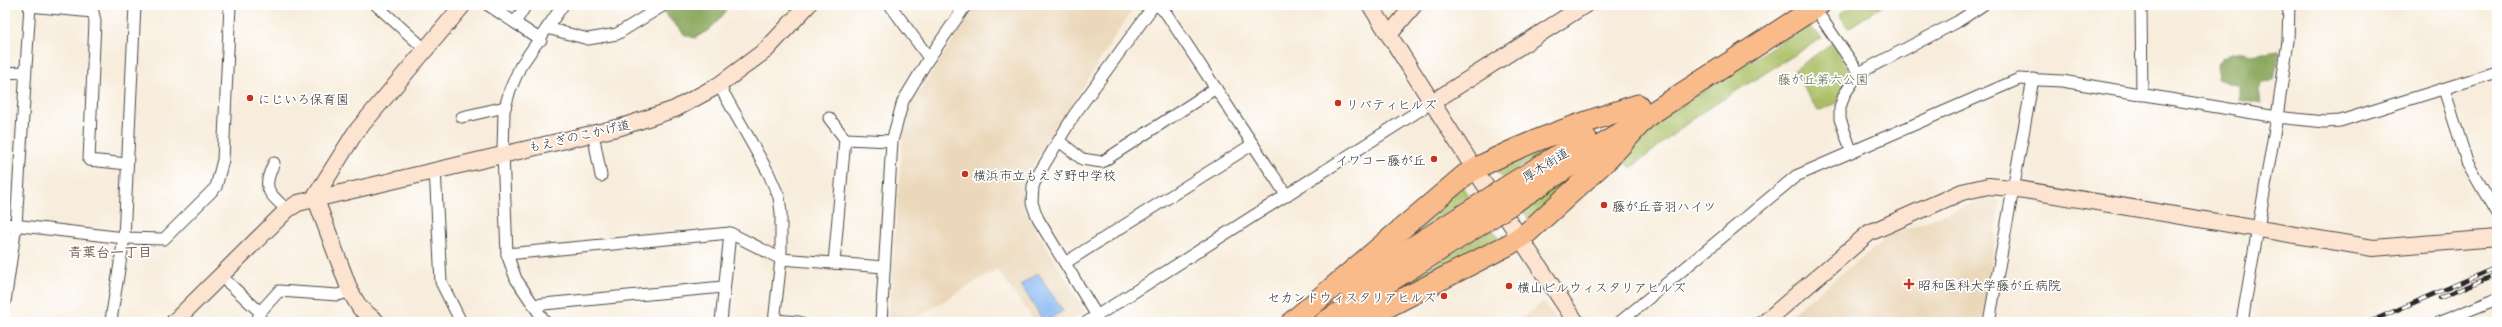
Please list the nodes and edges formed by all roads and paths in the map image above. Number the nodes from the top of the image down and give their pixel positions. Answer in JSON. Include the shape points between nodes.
{"nodes":[{"id":1,"x":135,"y":5,"type":"edge"},
{"id":2,"x":230,"y":5,"type":"edge"},
{"id":3,"x":377,"y":5,"type":"edge"},
{"id":4,"x":463,"y":5,"type":"edge"},
{"id":5,"x":488,"y":5,"type":"edge"},
{"id":6,"x":526,"y":5,"type":"edge"},
{"id":7,"x":564,"y":5,"type":"edge"},
{"id":8,"x":664,"y":5,"type":"edge"},
{"id":9,"x":808,"y":5,"type":"edge"},
{"id":10,"x":890,"y":5,"type":"edge"},
{"id":11,"x":966,"y":5,"type":"edge"},
{"id":12,"x":1154,"y":5,"type":"edge"},
{"id":13,"x":1157,"y":5,"type":"edge"},
{"id":14,"x":1370,"y":5,"type":"edge"},
{"id":15,"x":1414,"y":5,"type":"edge"},
{"id":16,"x":1585,"y":5,"type":"edge"},
{"id":17,"x":1794,"y":5,"type":"edge"},
{"id":18,"x":1983,"y":5,"type":"edge"},
{"id":19,"x":2140,"y":5,"type":"edge"},
{"id":20,"x":2289,"y":5,"type":"edge"},
{"id":21,"x":29,"y":6,"type":"edge"},
{"id":22,"x":1820,"y":12,"type":"edge"},
{"id":23,"x":516,"y":22,"type":"junction"},
{"id":24,"x":547,"y":28,"type":"junction"},
{"id":25,"x":1389,"y":35,"type":"junction"},
{"id":26,"x":541,"y":40,"type":"junction"},
{"id":27,"x":426,"y":50,"type":"junction"},
{"id":28,"x":929,"y":58,"type":"junction"},
{"id":29,"x":25,"y":72,"type":"junction"},
{"id":30,"x":2497,"y":72,"type":"edge"},
{"id":31,"x":5,"y":73,"type":"edge"},
{"id":32,"x":1859,"y":73,"type":"junction"},
{"id":33,"x":2033,"y":79,"type":"junction"},
{"id":34,"x":719,"y":85,"type":"junction"},
{"id":35,"x":1216,"y":88,"type":"junction"},
{"id":36,"x":2444,"y":89,"type":"junction"},
{"id":37,"x":2142,"y":95,"type":"junction"},
{"id":38,"x":1431,"y":103,"type":"junction"},
{"id":39,"x":506,"y":107,"type":"junction"},
{"id":40,"x":1644,"y":109,"type":"junction"},
{"id":41,"x":462,"y":117,"type":"dead end"},
{"id":42,"x":2277,"y":117,"type":"junction"},
{"id":43,"x":829,"y":118,"type":"dead end"},
{"id":44,"x":593,"y":133,"type":"junction"},
{"id":45,"x":844,"y":139,"type":"junction"},
{"id":46,"x":892,"y":141,"type":"junction"},
{"id":47,"x":1059,"y":141,"type":"junction"},
{"id":48,"x":1253,"y":144,"type":"junction"},
{"id":49,"x":1851,"y":150,"type":"junction"},
{"id":50,"x":503,"y":153,"type":"junction"},
{"id":51,"x":127,"y":164,"type":"junction"},
{"id":52,"x":270,"y":167,"type":"dead end"},
{"id":53,"x":435,"y":169,"type":"junction"},
{"id":54,"x":1474,"y":169,"type":"junction"},
{"id":55,"x":601,"y":176,"type":"dead end"},
{"id":56,"x":2012,"y":188,"type":"junction"},
{"id":57,"x":1287,"y":196,"type":"junction"},
{"id":58,"x":315,"y":197,"type":"junction"},
{"id":59,"x":287,"y":210,"type":"junction"},
{"id":60,"x":1482,"y":213,"type":"junction"},
{"id":61,"x":2497,"y":214,"type":"edge"},
{"id":62,"x":5,"y":224,"type":"edge"},
{"id":63,"x":16,"y":226,"type":"junction"},
{"id":64,"x":2259,"y":230,"type":"junction"},
{"id":65,"x":730,"y":233,"type":"junction"},
{"id":66,"x":124,"y":238,"type":"junction"},
{"id":67,"x":1519,"y":238,"type":"junction"},
{"id":68,"x":2497,"y":238,"type":"edge"},
{"id":69,"x":507,"y":254,"type":"junction"},
{"id":70,"x":781,"y":259,"type":"junction"},
{"id":71,"x":834,"y":263,"type":"junction"},
{"id":72,"x":1065,"y":263,"type":"junction"},
{"id":73,"x":884,"y":267,"type":"junction"},
{"id":74,"x":222,"y":277,"type":"junction"},
{"id":75,"x":723,"y":287,"type":"junction"},
{"id":76,"x":350,"y":292,"type":"junction"},
{"id":77,"x":2497,"y":299,"type":"edge"},
{"id":78,"x":5,"y":302,"type":"edge"},
{"id":79,"x":533,"y":305,"type":"junction"},
{"id":80,"x":1097,"y":316,"type":"junction"},
{"id":81,"x":259,"y":317,"type":"edge"},
{"id":82,"x":774,"y":321,"type":"edge"},
{"id":83,"x":1768,"y":321,"type":"edge"},
{"id":84,"x":113,"y":322,"type":"edge"},
{"id":85,"x":174,"y":322,"type":"edge"},
{"id":86,"x":377,"y":322,"type":"edge"},
{"id":87,"x":461,"y":322,"type":"edge"},
{"id":88,"x":545,"y":322,"type":"edge"},
{"id":89,"x":721,"y":322,"type":"edge"},
{"id":90,"x":799,"y":322,"type":"edge"},
{"id":91,"x":881,"y":322,"type":"edge"},
{"id":92,"x":1087,"y":322,"type":"edge"},
{"id":93,"x":1294,"y":322,"type":"edge"},
{"id":94,"x":1325,"y":322,"type":"edge"},
{"id":95,"x":1358,"y":322,"type":"edge"},
{"id":96,"x":1576,"y":322,"type":"edge"},
{"id":97,"x":1620,"y":322,"type":"edge"},
{"id":98,"x":1989,"y":322,"type":"edge"},
{"id":99,"x":2242,"y":322,"type":"edge"},
{"id":100,"x":2441,"y":322,"type":"edge"}],
"edges":[{"from":1,"to":51,"type":"street"},
{"from":2,"to":66,"type":"street","via":[[223,160],[216,187],[164,239]]},
{"from":3,"to":27,"type":"street"},
{"from":4,"to":27,"type":"street"},
{"from":5,"to":23,"type":"street"},
{"from":6,"to":23,"type":"street"},
{"from":7,"to":24,"type":"street"},
{"from":8,"to":24,"type":"street","via":[[616,34],[588,39]]},
{"from":9,"to":34,"type":"street","name":"もえぎのこかげ道","via":[[766,50]]},
{"from":10,"to":28,"type":"street"},
{"from":11,"to":28,"type":"street"},
{"from":12,"to":47,"type":"street","via":[[1074,115]]},
{"from":13,"to":35,"type":"street","via":[[1166,12]]},
{"from":14,"to":25,"type":"street"},
{"from":15,"to":25,"type":"street"},
{"from":16,"to":38,"type":"street"},
{"from":17,"to":40,"type":"highway","name":"厚木街道"},
{"from":18,"to":32,"type":"street","via":[[1957,22]]},
{"from":19,"to":37,"type":"street"},
{"from":20,"to":42,"type":"street","via":[[2288,41]]},
{"from":21,"to":29,"type":"street"},
{"from":21,"to":51,"type":"street","via":[[93,12],[96,21],[89,160]]},
{"from":22,"to":32,"type":"street"},
{"from":22,"to":40,"type":"highway","name":"厚木街道"},
{"from":23,"to":26,"type":"street"},
{"from":24,"to":26,"type":"street"},
{"from":25,"to":38,"type":"street"},
{"from":26,"to":39,"type":"street","via":[[520,67]]},
{"from":27,"to":58,"type":"street","via":[[355,132]]},
{"from":28,"to":46,"type":"street","via":[[903,101]]},
{"from":29,"to":31,"type":"street"},
{"from":29,"to":63,"type":"street"},
{"from":30,"to":36,"type":"street"},
{"from":32,"to":49,"type":"street","via":[[1844,95],[1840,108],[1840,119]]},
{"from":33,"to":37,"type":"street","via":[[2062,81]]},
{"from":33,"to":49,"type":"street","via":[[2019,79]]},
{"from":33,"to":56,"type":"street"},
{"from":34,"to":44,"type":"street","name":"もえぎのこかげ道","via":[[675,109],[621,127]]},
{"from":34,"to":70,"type":"street","via":[[775,184],[781,213]]},
{"from":35,"to":47,"type":"street","via":[[1102,162],[1082,159]]},
{"from":35,"to":48,"type":"street"},
{"from":36,"to":42,"type":"street","via":[[2340,121]]},
{"from":36,"to":61,"type":"street","via":[[2468,162]]},
{"from":37,"to":42,"type":"street"},
{"from":38,"to":54,"type":"street"},
{"from":38,"to":57,"type":"street"},
{"from":39,"to":41,"type":"street"},
{"from":39,"to":50,"type":"street"},
{"from":40,"to":54,"type":"highway","via":[[1593,119]]},
{"from":40,"to":60,"type":"highway","name":"厚木街道","bridge":true},
{"from":40,"to":67,"type":"highway","via":[[1609,158]]},
{"from":42,"to":64,"type":"street"},
{"from":43,"to":45,"type":"street"},
{"from":44,"to":50,"type":"street","name":"もえぎのこかげ道"},
{"from":44,"to":55,"type":"street"},
{"from":45,"to":46,"type":"street"},
{"from":45,"to":71,"type":"street"},
{"from":46,"to":73,"type":"street"},
{"from":47,"to":72,"type":"street","via":[[1033,186],[1032,203],[1038,219]]},
{"from":48,"to":57,"type":"street"},
{"from":48,"to":72,"type":"street"},
{"from":49,"to":97,"type":"street","via":[[1796,176]]},
{"from":50,"to":53,"type":"street","name":"もえぎのこかげ道"},
{"from":50,"to":69,"type":"street"},
{"from":51,"to":66,"type":"street"},
{"from":52,"to":59,"type":"street","via":[[266,184],[269,192]]},
{"from":53,"to":58,"type":"street","name":"もえぎのこかげ道"},
{"from":53,"to":87,"type":"street","via":[[441,282]]},
{"from":54,"to":67,"type":"street"},
{"from":54,"to":93,"type":"highway","via":[[1464,174]]},
{"from":56,"to":64,"type":"street"},
{"from":56,"to":83,"type":"street","via":[[1988,186],[1968,191],[1869,233]]},
{"from":56,"to":98,"type":"street"},
{"from":57,"to":80,"type":"street"},
{"from":58,"to":59,"type":"street","name":"もえぎのこかげ道"},
{"from":58,"to":76,"type":"street"},
{"from":59,"to":74,"type":"street","name":"もえぎのこかげ道"},
{"from":60,"to":93,"type":"highway","name":"厚木街道"},
{"from":60,"to":94,"type":"highway","name":"厚木街道"},
{"from":62,"to":63,"type":"street"},
{"from":63,"to":66,"type":"street"},
{"from":63,"to":78,"type":"street"},
{"from":64,"to":68,"type":"street","via":[[2373,248]]},
{"from":64,"to":99,"type":"street"},
{"from":65,"to":69,"type":"street"},
{"from":65,"to":70,"type":"street"},
{"from":65,"to":75,"type":"street"},
{"from":66,"to":84,"type":"street","via":[[111,320]]},
{"from":67,"to":95,"type":"highway"},
{"from":67,"to":96,"type":"street"},
{"from":69,"to":79,"type":"street","via":[[516,279]]},
{"from":70,"to":71,"type":"street"},
{"from":70,"to":82,"type":"street"},
{"from":71,"to":73,"type":"street"},
{"from":72,"to":80,"type":"street"},
{"from":73,"to":91,"type":"street"},
{"from":74,"to":81,"type":"street"},
{"from":74,"to":85,"type":"street","name":"もえぎのこかげ道"},
{"from":75,"to":79,"type":"street"},
{"from":75,"to":89,"type":"street"},
{"from":76,"to":81,"type":"street","via":[[338,295],[279,291]]},
{"from":76,"to":86,"type":"street","via":[[360,308]]},
{"from":77,"to":100,"type":"street"},
{"from":79,"to":88,"type":"street"},
{"from":80,"to":92,"type":"street"},
{"from":82,"to":90,"type":"street"}]}
